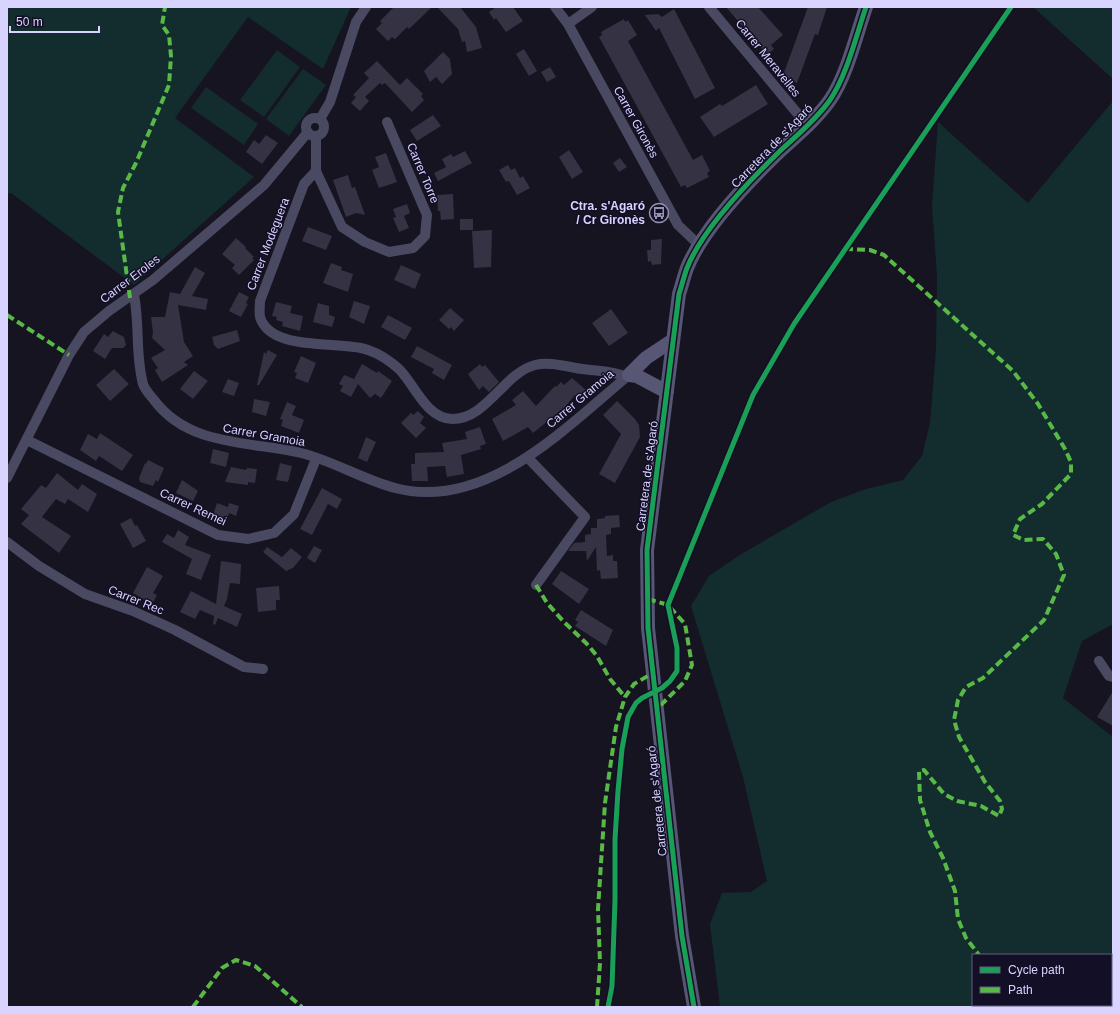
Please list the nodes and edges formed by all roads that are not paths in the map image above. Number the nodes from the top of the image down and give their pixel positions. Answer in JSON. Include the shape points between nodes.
{"nodes":[{"id":1,"x":366,"y":7,"type":"edge"},
{"id":2,"x":555,"y":7,"type":"edge"},
{"id":3,"x":592,"y":7,"type":"edge"},
{"id":4,"x":709,"y":7,"type":"edge"},
{"id":5,"x":866,"y":7,"type":"edge"},
{"id":6,"x":568,"y":24,"type":"junction"},
{"id":7,"x":320,"y":119,"type":"junction"},
{"id":8,"x":388,"y":122,"type":"dead end"},
{"id":9,"x":807,"y":125,"type":"junction"},
{"id":10,"x":312,"y":134,"type":"junction"},
{"id":11,"x":316,"y":171,"type":"junction"},
{"id":12,"x":699,"y":244,"type":"junction"},
{"id":13,"x":134,"y":295,"type":"junction"},
{"id":14,"x":673,"y":340,"type":"junction"},
{"id":15,"x":646,"y":358,"type":"junction"},
{"id":16,"x":669,"y":371,"type":"junction"},
{"id":17,"x":628,"y":376,"type":"junction"},
{"id":18,"x":649,"y":383,"type":"junction"},
{"id":19,"x":667,"y":392,"type":"junction"},
{"id":20,"x":27,"y":440,"type":"junction"},
{"id":21,"x":528,"y":458,"type":"junction"},
{"id":22,"x":316,"y":459,"type":"junction"},
{"id":23,"x":7,"y":478,"type":"edge"},
{"id":24,"x":7,"y":542,"type":"edge"},
{"id":25,"x":536,"y":585,"type":"dead end"},
{"id":26,"x":1099,"y":661,"type":"dead end"},
{"id":27,"x":263,"y":669,"type":"dead end"},
{"id":28,"x":1113,"y":677,"type":"edge"},
{"id":29,"x":694,"y":1007,"type":"edge"}],
"edges":[{"from":1,"to":7,"type":"street","via":[[356,22],[330,102]]},
{"from":2,"to":6,"type":"street","name":"Carrer Gironès"},
{"from":3,"to":6,"type":"street"},
{"from":4,"to":9,"type":"street","name":"Carrer Meravelles"},
{"from":5,"to":9,"type":"street","name":"Carretera de s'Agaró","via":[[844,71],[830,100]]},
{"from":6,"to":12,"type":"street","name":"Carrer Gironès","via":[[678,225]]},
{"from":7,"to":10,"type":"street","via":[[324,129],[321,135]]},
{"from":7,"to":10,"type":"street","via":[[309,120],[306,126]]},
{"from":8,"to":11,"type":"street","name":"Carrer Torre","via":[[427,215],[425,236],[413,248],[389,252],[365,242],[342,227]]},
{"from":9,"to":12,"type":"street","name":"Carretera de s'Agaró","via":[[754,176]]},
{"from":10,"to":11,"type":"street","name":"Carrer Torre"},
{"from":10,"to":13,"type":"street","name":"Carrer Eroles","via":[[264,185]]},
{"from":11,"to":17,"type":"street","name":"Carrer Modeguera","via":[[304,184],[260,302],[260,317],[269,329],[283,338],[367,349],[386,358],[400,370],[439,416],[452,419],[465,417],[479,409],[521,372],[534,365],[547,364]]},
{"from":12,"to":14,"type":"street","name":"Carretera de s'Agaró","via":[[680,294]]},
{"from":13,"to":20,"type":"street","name":"Carrer Eroles","via":[[108,311],[84,332],[69,354]]},
{"from":13,"to":22,"type":"street","name":"Carrer Gramoia","via":[[138,316],[137,354],[144,386],[162,410],[193,431],[221,441],[302,454]]},
{"from":14,"to":15,"type":"street"},
{"from":14,"to":16,"type":"street","name":"Carretera de s'Agaró"},
{"from":15,"to":16,"type":"street"},
{"from":15,"to":17,"type":"street"},
{"from":16,"to":18,"type":"street"},
{"from":16,"to":19,"type":"street","name":"Carretera de s'Agaró"},
{"from":17,"to":18,"type":"street","via":[[637,376]]},
{"from":17,"to":21,"type":"street","name":"Carrer Gramoia","via":[[572,425]]},
{"from":18,"to":19,"type":"street"},
{"from":19,"to":29,"type":"street","name":"Carretera de s'Agaró","via":[[647,550],[648,628],[682,936]]},
{"from":20,"to":22,"type":"street","name":"Carrer Remei","via":[[218,535],[248,539],[274,533],[294,514]]},
{"from":20,"to":23,"type":"street","name":"Carrer Eroles"},
{"from":21,"to":22,"type":"street","name":"Carrer Gramoia","via":[[487,478],[453,489],[422,492],[395,488]]},
{"from":21,"to":25,"type":"street","via":[[585,517]]},
{"from":24,"to":27,"type":"street","name":"Carrer Rec","via":[[38,566],[85,594],[133,611],[175,630],[244,667]]},
{"from":26,"to":28,"type":"street","via":[[1109,676]]}]}
